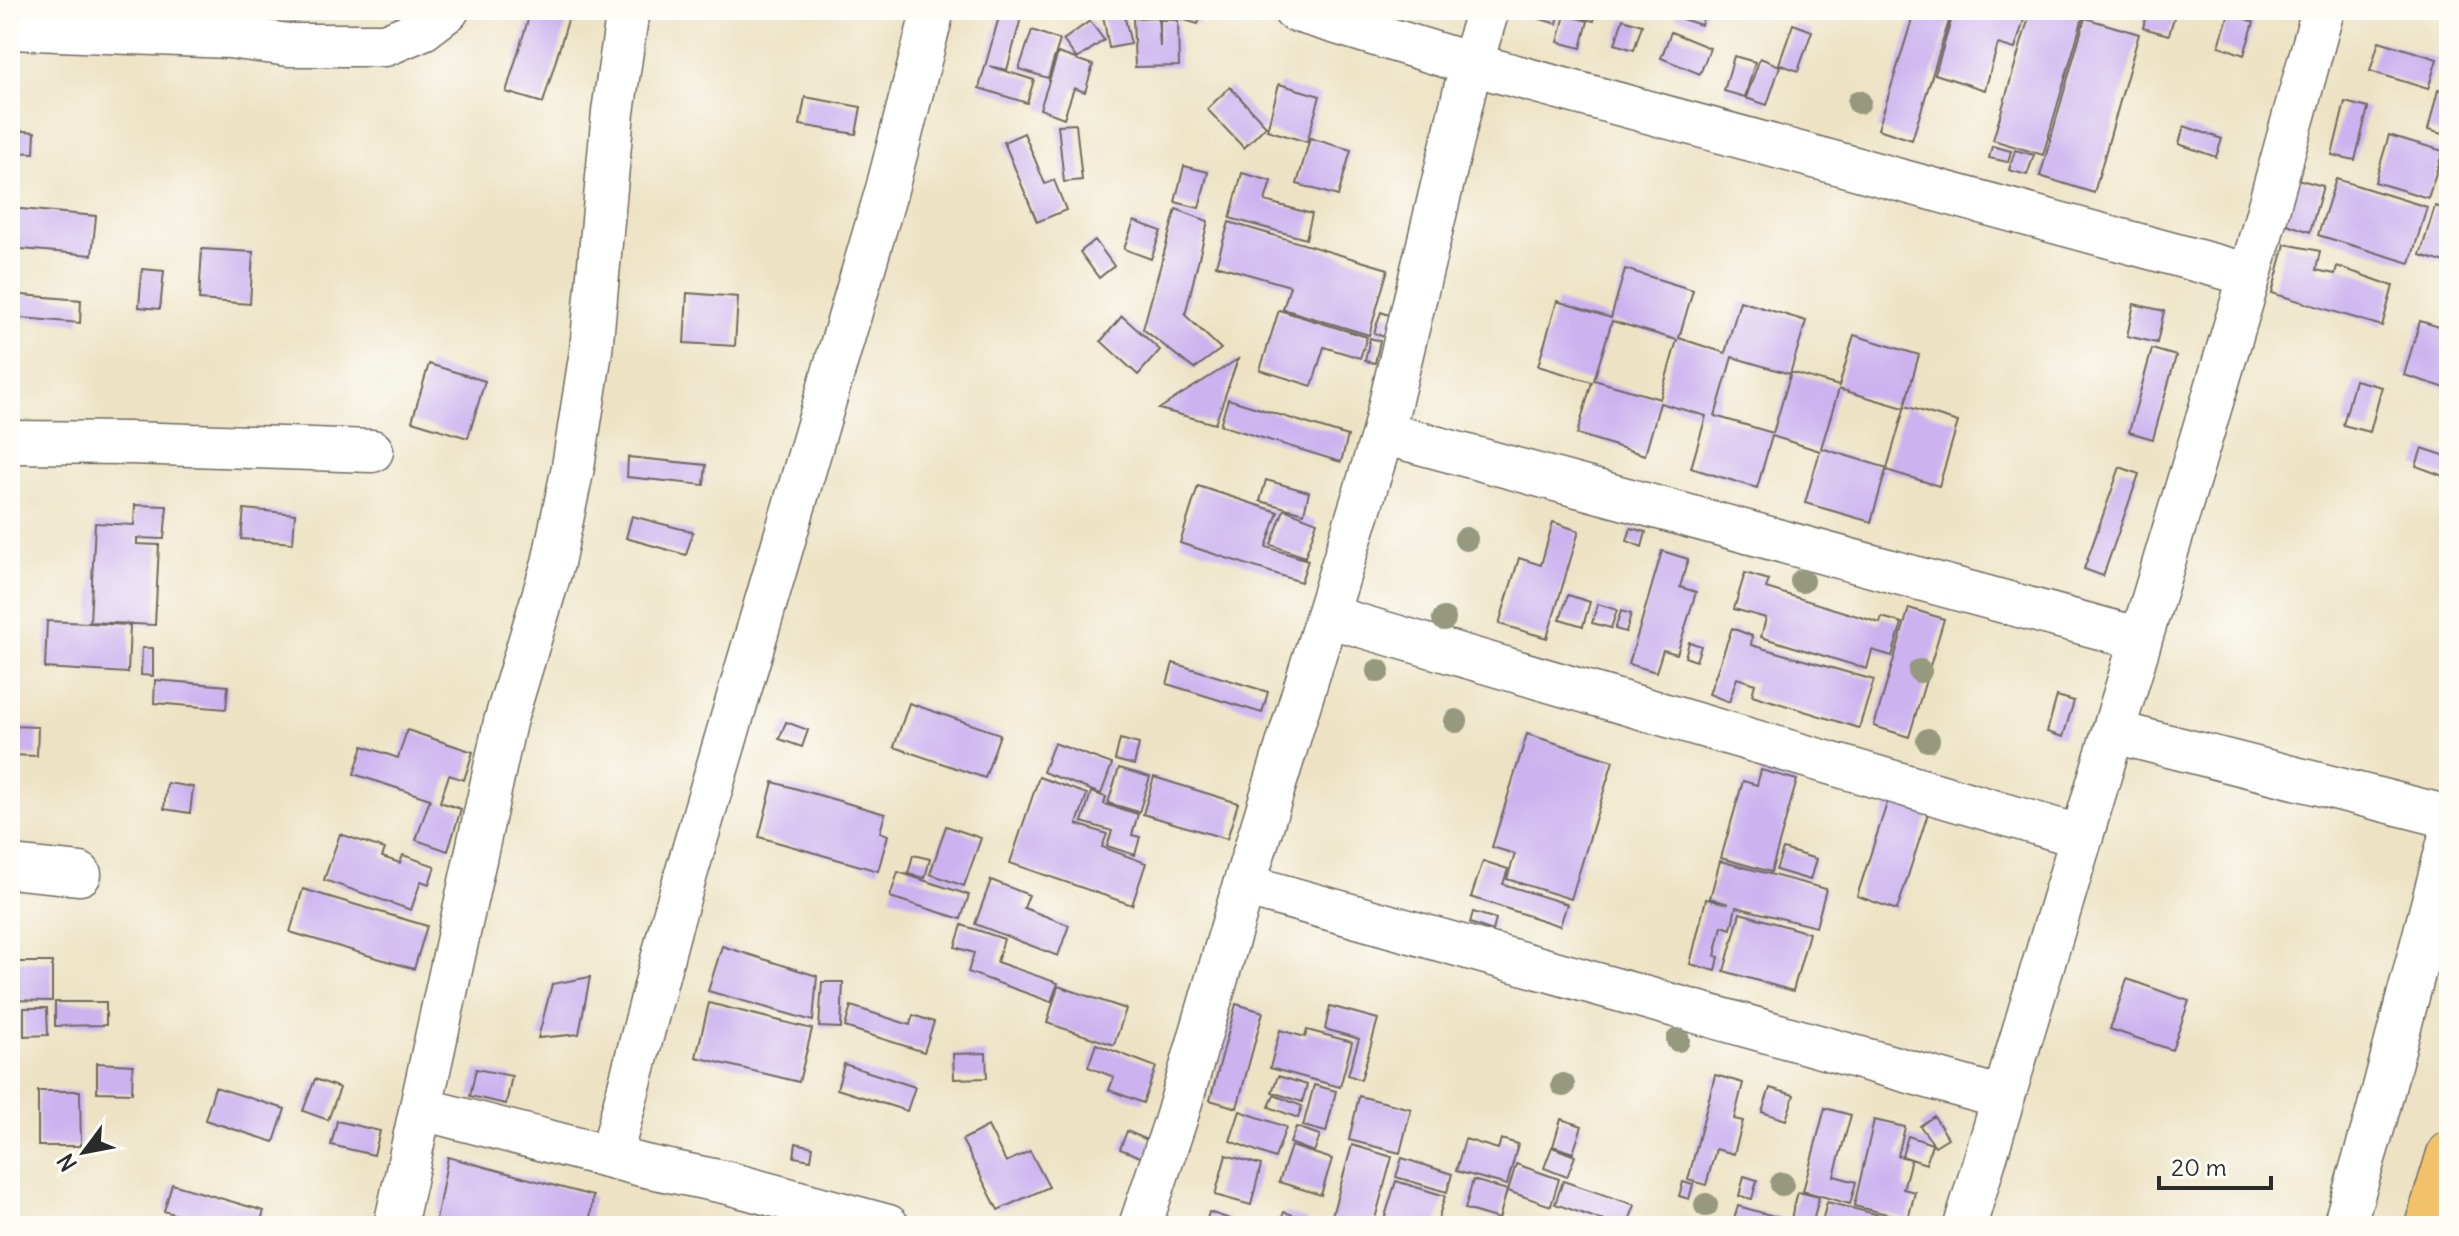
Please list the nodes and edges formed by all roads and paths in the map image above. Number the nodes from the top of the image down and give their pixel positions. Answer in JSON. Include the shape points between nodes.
{"nodes":[{"id":1,"x":448,"y":10,"type":"edge"},
{"id":2,"x":628,"y":10,"type":"edge"},
{"id":3,"x":933,"y":10,"type":"edge"},
{"id":4,"x":1294,"y":10,"type":"edge"},
{"id":5,"x":1488,"y":10,"type":"edge"},
{"id":6,"x":2323,"y":10,"type":"edge"},
{"id":7,"x":290,"y":27,"type":"edge"},
{"id":8,"x":10,"y":28,"type":"edge"},
{"id":9,"x":1471,"y":64,"type":"junction"},
{"id":10,"x":2250,"y":275,"type":"junction"},
{"id":11,"x":1383,"y":433,"type":"junction"},
{"id":12,"x":10,"y":442,"type":"edge"},
{"id":13,"x":372,"y":451,"type":"dead end"},
{"id":14,"x":1327,"y":616,"type":"junction"},
{"id":15,"x":2141,"y":639,"type":"junction"},
{"id":16,"x":2114,"y":732,"type":"junction"},
{"id":17,"x":2449,"y":817,"type":"edge"},
{"id":18,"x":2082,"y":837,"type":"junction"},
{"id":19,"x":2449,"y":840,"type":"edge"},
{"id":20,"x":10,"y":867,"type":"edge"},
{"id":21,"x":80,"y":874,"type":"dead end"},
{"id":22,"x":1244,"y":885,"type":"junction"},
{"id":23,"x":2003,"y":1098,"type":"junction"},
{"id":24,"x":422,"y":1109,"type":"junction"},
{"id":25,"x":2449,"y":1154,"type":"edge"},
{"id":26,"x":611,"y":1156,"type":"junction"},
{"id":27,"x":395,"y":1226,"type":"edge"},
{"id":28,"x":888,"y":1226,"type":"edge"},
{"id":29,"x":1140,"y":1226,"type":"edge"},
{"id":30,"x":1965,"y":1226,"type":"edge"},
{"id":31,"x":2344,"y":1226,"type":"edge"},
{"id":32,"x":2427,"y":1226,"type":"edge"}],
"edges":[{"from":1,"to":7,"type":"street","via":[[423,29],[385,45]]},
{"from":2,"to":24,"type":"street","via":[[591,351],[573,467],[553,563],[505,722]]},
{"from":3,"to":26,"type":"street","via":[[887,189],[653,990]]},
{"from":4,"to":9,"type":"street"},
{"from":5,"to":9,"type":"street"},
{"from":6,"to":10,"type":"street"},
{"from":7,"to":8,"type":"street","via":[[229,37]]},
{"from":9,"to":10,"type":"street"},
{"from":9,"to":11,"type":"street"},
{"from":10,"to":15,"type":"street"},
{"from":11,"to":14,"type":"street"},
{"from":11,"to":15,"type":"street"},
{"from":12,"to":13,"type":"street"},
{"from":14,"to":18,"type":"street"},
{"from":14,"to":22,"type":"street"},
{"from":15,"to":16,"type":"street"},
{"from":16,"to":17,"type":"street"},
{"from":16,"to":18,"type":"street"},
{"from":18,"to":23,"type":"street"},
{"from":19,"to":31,"type":"street"},
{"from":20,"to":21,"type":"street"},
{"from":22,"to":23,"type":"street"},
{"from":22,"to":29,"type":"street"},
{"from":23,"to":30,"type":"street"},
{"from":24,"to":26,"type":"street"},
{"from":24,"to":27,"type":"street"},
{"from":25,"to":32,"type":"main road"},
{"from":26,"to":28,"type":"street"}]}
